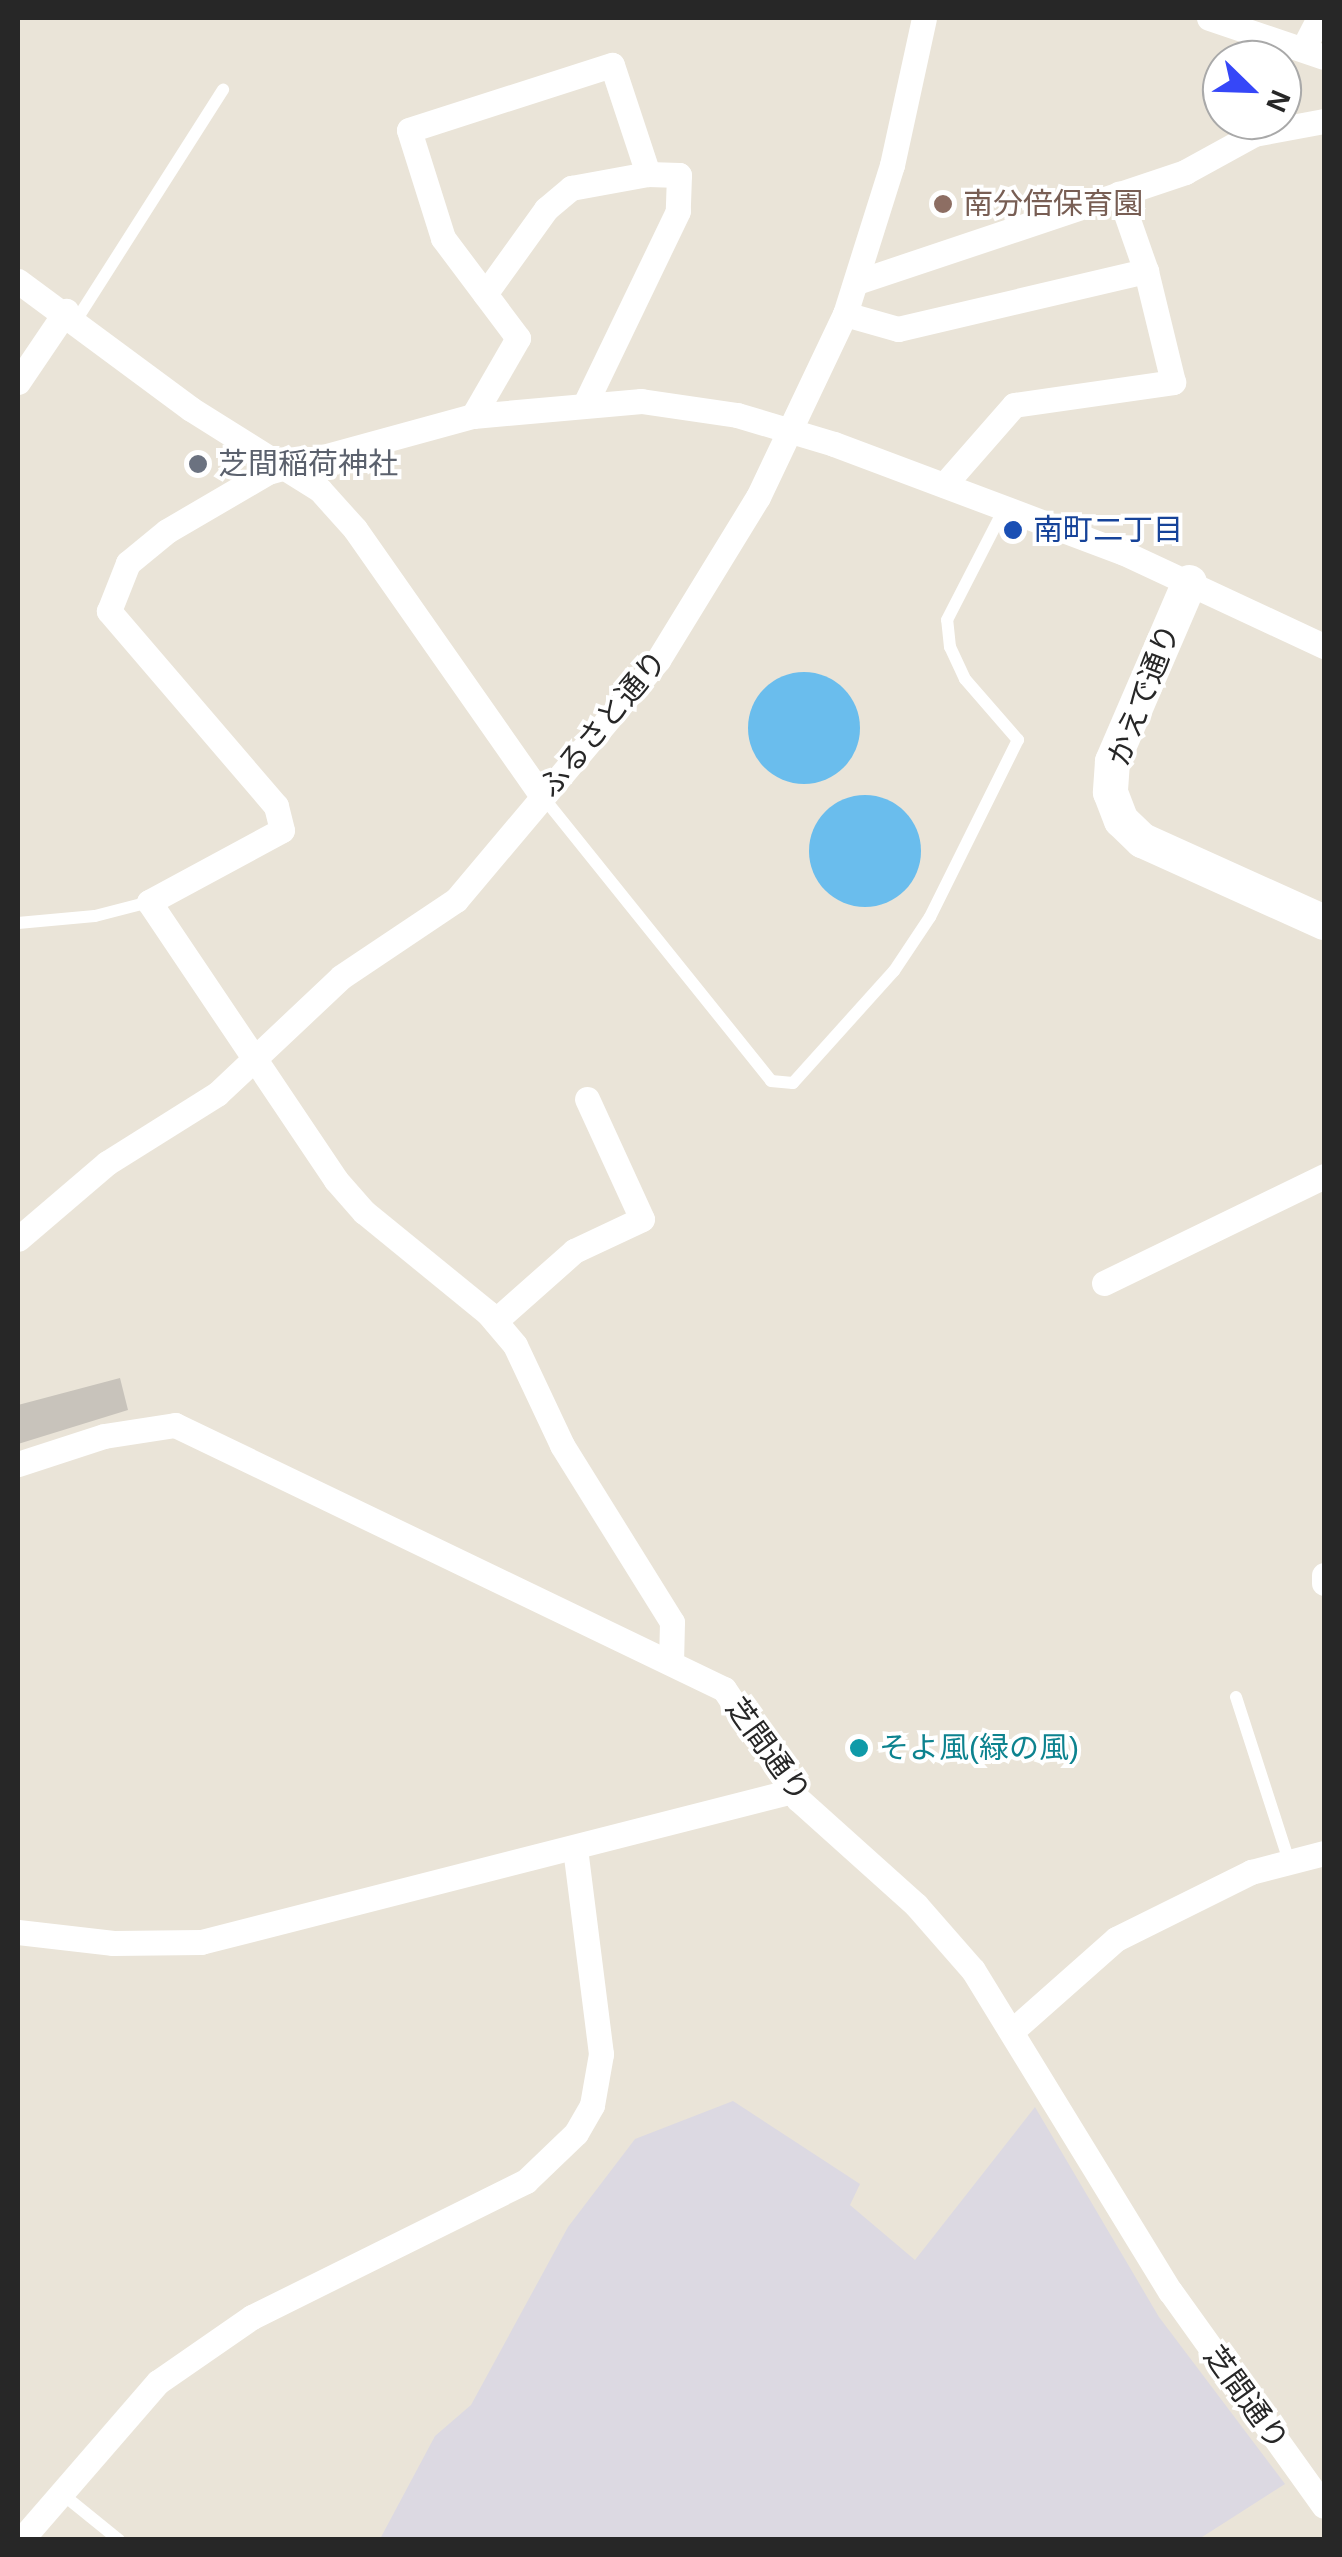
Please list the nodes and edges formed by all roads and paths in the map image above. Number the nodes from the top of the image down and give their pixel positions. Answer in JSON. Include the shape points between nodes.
{"nodes":[{"id":1,"x":924,"y":18,"type":"edge"},
{"id":2,"x":1209,"y":18,"type":"edge"},
{"id":3,"x":1319,"y":18,"type":"edge"},
{"id":4,"x":1314,"y":53,"type":"edge"},
{"id":5,"x":223,"y":90,"type":"dead end"},
{"id":6,"x":1324,"y":121,"type":"edge"},
{"id":7,"x":648,"y":174,"type":"junction"},
{"id":8,"x":1119,"y":194,"type":"junction"},
{"id":9,"x":1146,"y":271,"type":"junction"},
{"id":10,"x":18,"y":280,"type":"edge"},
{"id":11,"x":857,"y":282,"type":"junction"},
{"id":12,"x":486,"y":294,"type":"junction"},
{"id":13,"x":844,"y":314,"type":"junction"},
{"id":14,"x":71,"y":315,"type":"junction"},
{"id":15,"x":18,"y":382,"type":"edge"},
{"id":16,"x":586,"y":402,"type":"junction"},
{"id":17,"x":473,"y":416,"type":"junction"},
{"id":18,"x":790,"y":429,"type":"junction"},
{"id":19,"x":292,"y":466,"type":"junction"},
{"id":20,"x":944,"y":485,"type":"junction"},
{"id":21,"x":1004,"y":509,"type":"junction"},
{"id":22,"x":1189,"y":582,"type":"junction"},
{"id":23,"x":1324,"y":646,"type":"edge"},
{"id":24,"x":542,"y":797,"type":"junction"},
{"id":25,"x":149,"y":902,"type":"junction"},
{"id":26,"x":1324,"y":922,"type":"edge"},
{"id":27,"x":18,"y":923,"type":"edge"},
{"id":28,"x":255,"y":1061,"type":"junction"},
{"id":29,"x":588,"y":1100,"type":"dead end"},
{"id":30,"x":1324,"y":1176,"type":"edge"},
{"id":31,"x":18,"y":1239,"type":"edge"},
{"id":32,"x":1104,"y":1283,"type":"dead end"},
{"id":33,"x":495,"y":1321,"type":"junction"},
{"id":34,"x":18,"y":1464,"type":"edge"},
{"id":35,"x":1324,"y":1575,"type":"edge"},
{"id":36,"x":1324,"y":1583,"type":"edge"},
{"id":37,"x":671,"y":1663,"type":"junction"},
{"id":38,"x":1236,"y":1697,"type":"dead end"},
{"id":39,"x":792,"y":1791,"type":"junction"},
{"id":40,"x":575,"y":1848,"type":"junction"},
{"id":41,"x":1324,"y":1853,"type":"edge"},
{"id":42,"x":1290,"y":1864,"type":"junction"},
{"id":43,"x":18,"y":1932,"type":"edge"},
{"id":44,"x":1012,"y":2031,"type":"junction"},
{"id":45,"x":61,"y":2493,"type":"junction"},
{"id":46,"x":1324,"y":2506,"type":"edge"},
{"id":47,"x":21,"y":2540,"type":"edge"},
{"id":48,"x":120,"y":2540,"type":"edge"}],
"edges":[{"from":1,"to":11,"type":"street","name":"ふるさと通り","via":[[892,165]]},
{"from":2,"to":4,"type":"street"},
{"from":3,"to":4,"type":"street"},
{"from":5,"to":14,"type":"lane"},
{"from":6,"to":8,"type":"street","via":[[1254,134],[1185,172]]},
{"from":7,"to":12,"type":"street","via":[[571,188],[546,209]]},
{"from":7,"to":12,"type":"street","via":[[612,65],[409,130],[444,238]]},
{"from":7,"to":16,"type":"street","via":[[679,175],[678,211]]},
{"from":8,"to":9,"type":"street"},
{"from":8,"to":11,"type":"street"},
{"from":9,"to":13,"type":"street","via":[[898,329]]},
{"from":9,"to":20,"type":"street","via":[[1172,382],[1014,405]]},
{"from":10,"to":14,"type":"street"},
{"from":11,"to":13,"type":"street","name":"ふるさと通り"},
{"from":12,"to":17,"type":"street","via":[[518,338]]},
{"from":13,"to":18,"type":"street","name":"ふるさと通り"},
{"from":14,"to":15,"type":"street"},
{"from":14,"to":19,"type":"street","via":[[191,409]]},
{"from":16,"to":17,"type":"street"},
{"from":16,"to":18,"type":"street","via":[[641,400]]},
{"from":17,"to":19,"type":"street"},
{"from":18,"to":20,"type":"street"},
{"from":18,"to":24,"type":"street","name":"ふるさと通り","via":[[715,575],[658,660]]},
{"from":19,"to":24,"type":"street","via":[[355,530]]},
{"from":19,"to":25,"type":"street","via":[[268,472],[168,531],[128,563],[114,588],[109,610],[130,642],[276,806],[282,830]]},
{"from":20,"to":21,"type":"street"},
{"from":21,"to":22,"type":"street"},
{"from":21,"to":24,"type":"lane","via":[[947,620],[965,679],[1018,740],[930,917],[894,970],[793,1083],[772,1081]]},
{"from":22,"to":23,"type":"street"},
{"from":22,"to":26,"type":"street","name":"かえで通り","via":[[1112,761],[1110,792],[1121,820],[1142,840]]},
{"from":24,"to":28,"type":"street","name":"ふるさと通り","via":[[456,900],[341,977]]},
{"from":25,"to":27,"type":"lane","via":[[95,916]]},
{"from":25,"to":28,"type":"street"},
{"from":28,"to":31,"type":"street","name":"ふるさと通り","via":[[108,1163]]},
{"from":28,"to":33,"type":"street","via":[[301,1134],[364,1212]]},
{"from":29,"to":33,"type":"street","via":[[642,1219],[574,1251]]},
{"from":30,"to":32,"type":"street"},
{"from":33,"to":37,"type":"street","via":[[537,1383],[562,1445],[672,1622]]},
{"from":34,"to":37,"type":"street","name":"芝間通り","via":[[104,1436],[175,1425]]},
{"from":35,"to":36,"type":"street"},
{"from":37,"to":39,"type":"street","name":"芝間通り","via":[[724,1689]]},
{"from":38,"to":42,"type":"lane"},
{"from":39,"to":40,"type":"street"},
{"from":39,"to":44,"type":"street","name":"芝間通り","via":[[950,1940]]},
{"from":40,"to":43,"type":"street","via":[[201,1942],[113,1943]]},
{"from":40,"to":45,"type":"street","via":[[601,2054],[592,2105],[576,2133],[526,2182],[283,2300],[158,2382]]},
{"from":41,"to":42,"type":"street"},
{"from":42,"to":44,"type":"street","via":[[1208,1891],[1116,1940]]},
{"from":44,"to":46,"type":"street","name":"芝間通り","via":[[1170,2292]]},
{"from":45,"to":47,"type":"street"},
{"from":45,"to":48,"type":"lane"}]}
